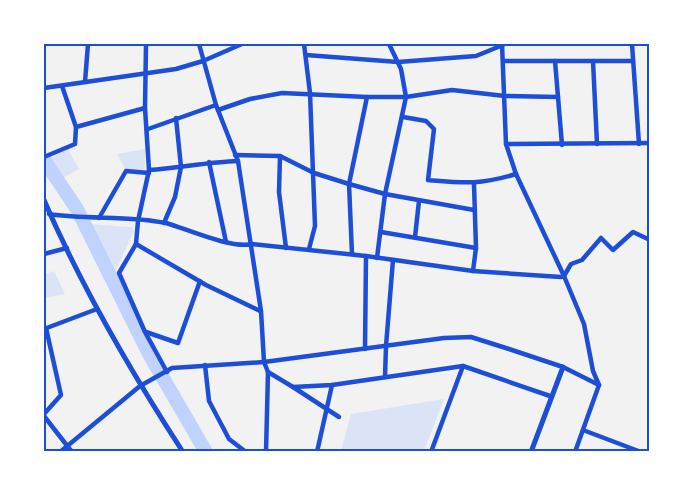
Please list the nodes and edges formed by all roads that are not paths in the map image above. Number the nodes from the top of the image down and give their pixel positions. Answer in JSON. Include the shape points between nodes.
{"nodes":[{"id":1,"x":88,"y":44,"type":"edge"},
{"id":2,"x":146,"y":44,"type":"edge"},
{"id":3,"x":199,"y":44,"type":"edge"},
{"id":4,"x":242,"y":44,"type":"edge"},
{"id":5,"x":304,"y":44,"type":"edge"},
{"id":6,"x":389,"y":44,"type":"edge"},
{"id":7,"x":503,"y":44,"type":"edge"},
{"id":8,"x":632,"y":44,"type":"edge"},
{"id":9,"x":306,"y":56,"type":"junction"},
{"id":10,"x":203,"y":61,"type":"junction"},
{"id":11,"x":504,"y":61,"type":"junction"},
{"id":12,"x":555,"y":61,"type":"junction"},
{"id":13,"x":593,"y":61,"type":"junction"},
{"id":14,"x":633,"y":61,"type":"junction"},
{"id":15,"x":398,"y":62,"type":"junction"},
{"id":16,"x":145,"y":74,"type":"junction"},
{"id":17,"x":85,"y":82,"type":"junction"},
{"id":18,"x":62,"y":86,"type":"junction"},
{"id":19,"x":44,"y":88,"type":"edge"},
{"id":20,"x":310,"y":93,"type":"junction"},
{"id":21,"x":505,"y":96,"type":"junction"},
{"id":22,"x":406,"y":97,"type":"junction"},
{"id":23,"x":367,"y":98,"type":"junction"},
{"id":24,"x":558,"y":98,"type":"junction"},
{"id":25,"x":145,"y":108,"type":"junction"},
{"id":26,"x":217,"y":108,"type":"junction"},
{"id":27,"x":403,"y":117,"type":"junction"},
{"id":28,"x":176,"y":118,"type":"junction"},
{"id":29,"x":76,"y":127,"type":"junction"},
{"id":30,"x":148,"y":129,"type":"junction"},
{"id":31,"x":650,"y":143,"type":"edge"},
{"id":32,"x":506,"y":144,"type":"junction"},
{"id":33,"x":597,"y":144,"type":"junction"},
{"id":34,"x":639,"y":144,"type":"junction"},
{"id":35,"x":562,"y":145,"type":"junction"},
{"id":36,"x":46,"y":155,"type":"edge"},
{"id":37,"x":236,"y":155,"type":"junction"},
{"id":38,"x":280,"y":156,"type":"junction"},
{"id":39,"x":238,"y":161,"type":"junction"},
{"id":40,"x":209,"y":162,"type":"junction"},
{"id":41,"x":181,"y":167,"type":"junction"},
{"id":42,"x":149,"y":171,"type":"junction"},
{"id":43,"x":314,"y":173,"type":"junction"},
{"id":44,"x":516,"y":174,"type":"junction"},
{"id":45,"x":349,"y":184,"type":"junction"},
{"id":46,"x":474,"y":184,"type":"junction"},
{"id":47,"x":385,"y":194,"type":"junction"},
{"id":48,"x":44,"y":200,"type":"edge"},
{"id":49,"x":418,"y":201,"type":"junction"},
{"id":50,"x":474,"y":210,"type":"junction"},
{"id":51,"x":49,"y":214,"type":"junction"},
{"id":52,"x":99,"y":218,"type":"junction"},
{"id":53,"x":138,"y":220,"type":"junction"},
{"id":54,"x":164,"y":223,"type":"junction"},
{"id":55,"x":381,"y":232,"type":"junction"},
{"id":56,"x":415,"y":237,"type":"junction"},
{"id":57,"x":650,"y":240,"type":"edge"},
{"id":58,"x":226,"y":242,"type":"junction"},
{"id":59,"x":136,"y":244,"type":"junction"},
{"id":60,"x":252,"y":244,"type":"junction"},
{"id":61,"x":67,"y":248,"type":"junction"},
{"id":62,"x":286,"y":248,"type":"junction"},
{"id":63,"x":476,"y":248,"type":"junction"},
{"id":64,"x":309,"y":249,"type":"junction"},
{"id":65,"x":44,"y":254,"type":"edge"},
{"id":66,"x":352,"y":254,"type":"junction"},
{"id":67,"x":366,"y":256,"type":"junction"},
{"id":68,"x":377,"y":258,"type":"junction"},
{"id":69,"x":393,"y":260,"type":"junction"},
{"id":70,"x":473,"y":271,"type":"junction"},
{"id":71,"x":564,"y":276,"type":"junction"},
{"id":72,"x":200,"y":281,"type":"junction"},
{"id":73,"x":97,"y":309,"type":"junction"},
{"id":74,"x":261,"y":311,"type":"junction"},
{"id":75,"x":45,"y":328,"type":"edge"},
{"id":76,"x":145,"y":332,"type":"junction"},
{"id":77,"x":386,"y":346,"type":"junction"},
{"id":78,"x":365,"y":349,"type":"junction"},
{"id":79,"x":264,"y":362,"type":"junction"},
{"id":80,"x":205,"y":365,"type":"junction"},
{"id":81,"x":463,"y":366,"type":"junction"},
{"id":82,"x":563,"y":367,"type":"junction"},
{"id":83,"x":268,"y":372,"type":"junction"},
{"id":84,"x":165,"y":373,"type":"junction"},
{"id":85,"x":386,"y":377,"type":"junction"},
{"id":86,"x":332,"y":385,"type":"junction"},
{"id":87,"x":598,"y":385,"type":"junction"},
{"id":88,"x":140,"y":386,"type":"junction"},
{"id":89,"x":293,"y":387,"type":"junction"},
{"id":90,"x":550,"y":396,"type":"junction"},
{"id":91,"x":326,"y":410,"type":"junction"},
{"id":92,"x":44,"y":415,"type":"edge"},
{"id":93,"x":339,"y":417,"type":"dead end"},
{"id":94,"x":583,"y":430,"type":"junction"},
{"id":95,"x":68,"y":445,"type":"junction"},
{"id":96,"x":624,"y":449,"type":"edge"},
{"id":97,"x":60,"y":452,"type":"edge"},
{"id":98,"x":72,"y":452,"type":"edge"},
{"id":99,"x":183,"y":452,"type":"edge"},
{"id":100,"x":246,"y":452,"type":"edge"},
{"id":101,"x":266,"y":452,"type":"edge"},
{"id":102,"x":316,"y":452,"type":"edge"},
{"id":103,"x":431,"y":452,"type":"edge"},
{"id":104,"x":531,"y":452,"type":"edge"},
{"id":105,"x":575,"y":452,"type":"edge"},
{"id":106,"x":641,"y":452,"type":"edge"}],
"edges":[{"from":1,"to":17,"type":"street"},
{"from":2,"to":16,"type":"street"},
{"from":3,"to":10,"type":"street"},
{"from":4,"to":10,"type":"street"},
{"from":5,"to":9,"type":"street"},
{"from":6,"to":15,"type":"street"},
{"from":7,"to":11,"type":"street"},
{"from":7,"to":15,"type":"street","via":[[476,56]]},
{"from":8,"to":14,"type":"street"},
{"from":9,"to":15,"type":"street"},
{"from":9,"to":20,"type":"street"},
{"from":10,"to":16,"type":"street"},
{"from":10,"to":26,"type":"street"},
{"from":11,"to":12,"type":"street"},
{"from":11,"to":21,"type":"street"},
{"from":12,"to":13,"type":"street"},
{"from":12,"to":24,"type":"street"},
{"from":13,"to":14,"type":"street"},
{"from":13,"to":33,"type":"street"},
{"from":14,"to":34,"type":"street"},
{"from":15,"to":22,"type":"street"},
{"from":16,"to":17,"type":"street"},
{"from":16,"to":25,"type":"street"},
{"from":17,"to":18,"type":"street"},
{"from":18,"to":19,"type":"street"},
{"from":18,"to":29,"type":"street"},
{"from":20,"to":23,"type":"street"},
{"from":20,"to":26,"type":"street","via":[[282,93]]},
{"from":20,"to":43,"type":"street"},
{"from":21,"to":22,"type":"street","via":[[452,90]]},
{"from":21,"to":24,"type":"street"},
{"from":21,"to":32,"type":"street"},
{"from":22,"to":23,"type":"street"},
{"from":22,"to":27,"type":"street"},
{"from":23,"to":45,"type":"street"},
{"from":24,"to":35,"type":"street"},
{"from":25,"to":29,"type":"street"},
{"from":25,"to":30,"type":"street"},
{"from":26,"to":28,"type":"street"},
{"from":26,"to":37,"type":"street"},
{"from":27,"to":46,"type":"street","via":[[426,121],[434,129],[428,180]]},
{"from":27,"to":47,"type":"street"},
{"from":28,"to":30,"type":"street"},
{"from":28,"to":41,"type":"street"},
{"from":29,"to":36,"type":"street","via":[[75,144]]},
{"from":30,"to":42,"type":"street"},
{"from":31,"to":34,"type":"street"},
{"from":32,"to":35,"type":"street"},
{"from":32,"to":44,"type":"street"},
{"from":33,"to":34,"type":"street"},
{"from":33,"to":35,"type":"street"},
{"from":37,"to":38,"type":"street"},
{"from":37,"to":39,"type":"street"},
{"from":38,"to":43,"type":"street"},
{"from":38,"to":62,"type":"street","via":[[279,192]]},
{"from":39,"to":40,"type":"street"},
{"from":39,"to":60,"type":"street"},
{"from":40,"to":41,"type":"street"},
{"from":40,"to":58,"type":"street"},
{"from":41,"to":42,"type":"street"},
{"from":41,"to":54,"type":"street"},
{"from":42,"to":52,"type":"street","via":[[126,171]]},
{"from":42,"to":53,"type":"street"},
{"from":43,"to":45,"type":"street"},
{"from":43,"to":64,"type":"street","via":[[315,226]]},
{"from":44,"to":46,"type":"street"},
{"from":44,"to":71,"type":"street"},
{"from":45,"to":47,"type":"street"},
{"from":45,"to":66,"type":"street"},
{"from":46,"to":50,"type":"street"},
{"from":47,"to":49,"type":"street"},
{"from":47,"to":55,"type":"street"},
{"from":48,"to":51,"type":"street"},
{"from":49,"to":50,"type":"street"},
{"from":49,"to":56,"type":"street"},
{"from":50,"to":63,"type":"street"},
{"from":51,"to":52,"type":"street"},
{"from":51,"to":61,"type":"street"},
{"from":52,"to":53,"type":"street"},
{"from":53,"to":54,"type":"street"},
{"from":53,"to":59,"type":"street"},
{"from":54,"to":58,"type":"street"},
{"from":55,"to":56,"type":"street"},
{"from":55,"to":68,"type":"street"},
{"from":56,"to":63,"type":"street"},
{"from":57,"to":71,"type":"street","via":[[633,232],[613,250],[601,238],[582,260],[571,264]]},
{"from":58,"to":60,"type":"street"},
{"from":59,"to":72,"type":"street"},
{"from":59,"to":76,"type":"street","via":[[119,273]]},
{"from":60,"to":62,"type":"street"},
{"from":60,"to":74,"type":"street"},
{"from":61,"to":65,"type":"street"},
{"from":61,"to":73,"type":"street"},
{"from":62,"to":64,"type":"street"},
{"from":63,"to":70,"type":"street"},
{"from":64,"to":66,"type":"street"},
{"from":66,"to":67,"type":"street"},
{"from":67,"to":68,"type":"street"},
{"from":67,"to":78,"type":"street"},
{"from":68,"to":69,"type":"street"},
{"from":69,"to":70,"type":"street"},
{"from":69,"to":77,"type":"street"},
{"from":70,"to":71,"type":"street"},
{"from":71,"to":87,"type":"street","via":[[584,324]]},
{"from":72,"to":74,"type":"street"},
{"from":72,"to":76,"type":"street","via":[[178,343]]},
{"from":73,"to":75,"type":"street"},
{"from":73,"to":88,"type":"street"},
{"from":74,"to":79,"type":"street"},
{"from":75,"to":92,"type":"street","via":[[61,395]]},
{"from":76,"to":84,"type":"street"},
{"from":77,"to":78,"type":"street"},
{"from":77,"to":82,"type":"street","via":[[471,338]]},
{"from":77,"to":85,"type":"street"},
{"from":78,"to":79,"type":"street"},
{"from":79,"to":80,"type":"street"},
{"from":79,"to":83,"type":"street"},
{"from":80,"to":84,"type":"street","via":[[172,368]]},
{"from":80,"to":100,"type":"street","via":[[209,401],[229,440]]},
{"from":81,"to":85,"type":"street"},
{"from":81,"to":90,"type":"street"},
{"from":81,"to":103,"type":"street"},
{"from":82,"to":87,"type":"street"},
{"from":82,"to":90,"type":"street"},
{"from":83,"to":89,"type":"street"},
{"from":83,"to":101,"type":"street"},
{"from":84,"to":88,"type":"street"},
{"from":85,"to":86,"type":"street"},
{"from":86,"to":89,"type":"street"},
{"from":86,"to":91,"type":"street"},
{"from":87,"to":94,"type":"street"},
{"from":88,"to":95,"type":"street"},
{"from":88,"to":99,"type":"street"},
{"from":89,"to":91,"type":"street"},
{"from":90,"to":104,"type":"street"},
{"from":91,"to":93,"type":"street"},
{"from":91,"to":102,"type":"street"},
{"from":92,"to":95,"type":"street"},
{"from":94,"to":96,"type":"street"},
{"from":94,"to":105,"type":"street"},
{"from":95,"to":97,"type":"street"},
{"from":95,"to":98,"type":"street"},
{"from":96,"to":106,"type":"street"}]}
